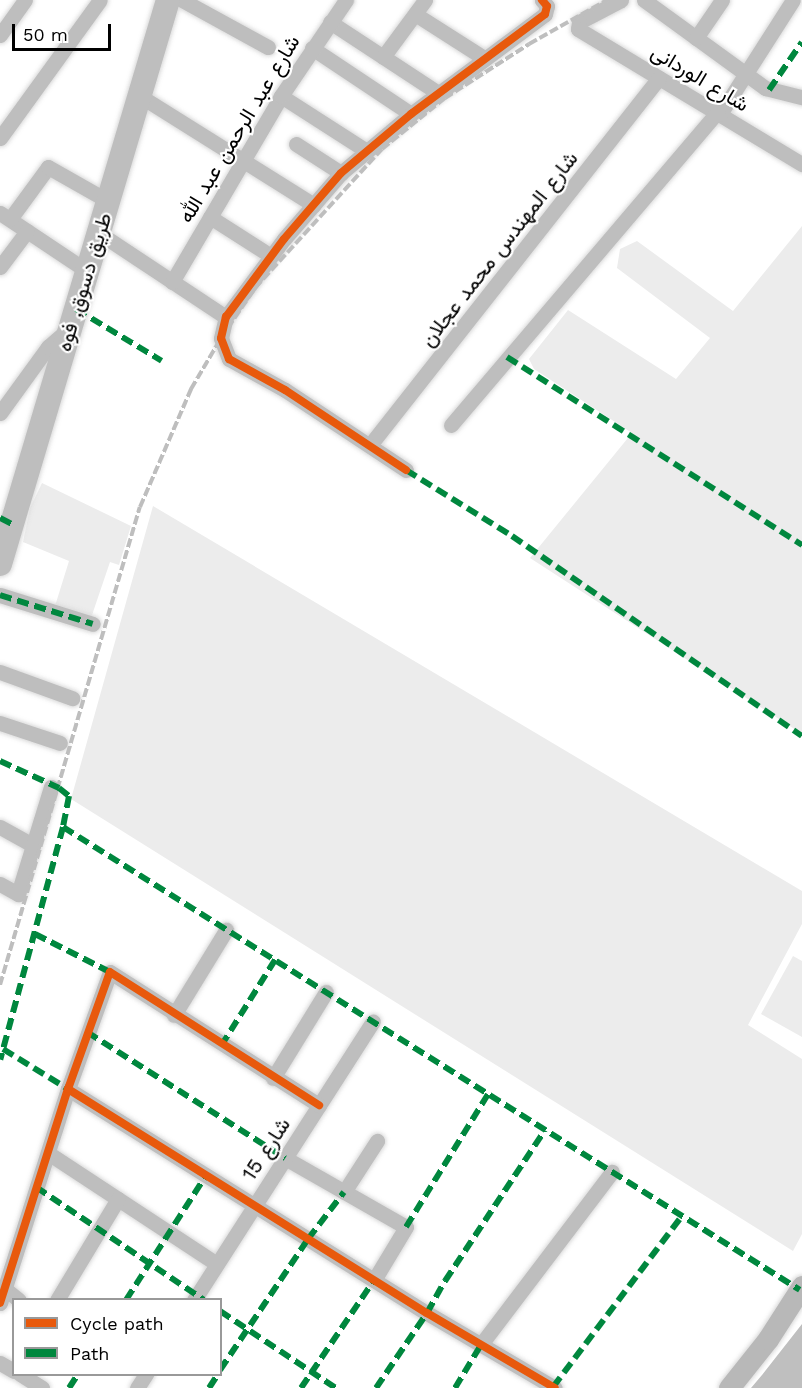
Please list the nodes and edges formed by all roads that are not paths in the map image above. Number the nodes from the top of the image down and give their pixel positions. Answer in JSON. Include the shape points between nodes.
{"nodes":[{"id":1,"x":25,"y":0,"type":"edge"},
{"id":2,"x":100,"y":0,"type":"edge"},
{"id":3,"x":346,"y":0,"type":"edge"},
{"id":4,"x":425,"y":0,"type":"edge"},
{"id":5,"x":542,"y":0,"type":"edge"},
{"id":6,"x":621,"y":0,"type":"edge"},
{"id":7,"x":644,"y":0,"type":"edge"},
{"id":8,"x":722,"y":0,"type":"edge"},
{"id":9,"x":168,"y":2,"type":"edge"},
{"id":10,"x":787,"y":2,"type":"edge"},
{"id":11,"x":415,"y":14,"type":"junction"},
{"id":12,"x":330,"y":22,"type":"junction"},
{"id":13,"x":0,"y":35,"type":"edge"},
{"id":14,"x":696,"y":38,"type":"junction"},
{"id":15,"x":268,"y":47,"type":"dead end"},
{"id":16,"x":312,"y":48,"type":"junction"},
{"id":17,"x":383,"y":57,"type":"junction"},
{"id":18,"x":484,"y":58,"type":"junction"},
{"id":19,"x":746,"y":73,"type":"junction"},
{"id":20,"x":659,"y":78,"type":"junction"},
{"id":21,"x":438,"y":93,"type":"junction"},
{"id":22,"x":140,"y":96,"type":"junction"},
{"id":23,"x":281,"y":96,"type":"junction"},
{"id":24,"x":802,"y":97,"type":"edge"},
{"id":25,"x":718,"y":113,"type":"junction"},
{"id":26,"x":411,"y":114,"type":"junction"},
{"id":27,"x":0,"y":138,"type":"edge"},
{"id":28,"x":296,"y":144,"type":"dead end"},
{"id":29,"x":365,"y":150,"type":"junction"},
{"id":30,"x":243,"y":161,"type":"junction"},
{"id":31,"x":802,"y":164,"type":"edge"},
{"id":32,"x":341,"y":173,"type":"junction"},
{"id":33,"x":108,"y":201,"type":"junction"},
{"id":34,"x":314,"y":205,"type":"junction"},
{"id":35,"x":5,"y":216,"type":"edge"},
{"id":36,"x":210,"y":217,"type":"junction"},
{"id":37,"x":27,"y":231,"type":"junction"},
{"id":38,"x":99,"y":233,"type":"junction"},
{"id":39,"x":271,"y":256,"type":"junction"},
{"id":40,"x":0,"y":267,"type":"edge"},
{"id":41,"x":87,"y":271,"type":"junction"},
{"id":42,"x":172,"y":282,"type":"junction"},
{"id":43,"x":226,"y":317,"type":"junction"},
{"id":44,"x":70,"y":328,"type":"junction"},
{"id":45,"x":2,"y":407,"type":"edge"},
{"id":46,"x":451,"y":425,"type":"dead end"},
{"id":47,"x":370,"y":445,"type":"junction"},
{"id":48,"x":406,"y":470,"type":"dead end"},
{"id":49,"x":0,"y":564,"type":"edge"},
{"id":50,"x":0,"y":595,"type":"edge"},
{"id":51,"x":93,"y":624,"type":"dead end"},
{"id":52,"x":0,"y":672,"type":"edge"},
{"id":53,"x":72,"y":698,"type":"dead end"},
{"id":54,"x":0,"y":723,"type":"edge"},
{"id":55,"x":60,"y":743,"type":"dead end"},
{"id":56,"x":51,"y":787,"type":"dead end"},
{"id":57,"x":0,"y":827,"type":"edge"},
{"id":58,"x":33,"y":845,"type":"junction"},
{"id":59,"x":0,"y":884,"type":"edge"},
{"id":60,"x":226,"y":930,"type":"dead end"},
{"id":61,"x":326,"y":992,"type":"dead end"},
{"id":62,"x":174,"y":1015,"type":"junction"},
{"id":63,"x":373,"y":1021,"type":"dead end"},
{"id":64,"x":273,"y":1078,"type":"junction"},
{"id":65,"x":68,"y":1089,"type":"junction"},
{"id":66,"x":319,"y":1106,"type":"junction"},
{"id":67,"x":377,"y":1141,"type":"dead end"},
{"id":68,"x":48,"y":1153,"type":"junction"},
{"id":69,"x":285,"y":1158,"type":"junction"},
{"id":70,"x":612,"y":1172,"type":"dead end"},
{"id":71,"x":344,"y":1192,"type":"junction"},
{"id":72,"x":118,"y":1199,"type":"junction"},
{"id":73,"x":255,"y":1205,"type":"junction"},
{"id":74,"x":217,"y":1264,"type":"junction"},
{"id":75,"x":375,"y":1280,"type":"junction"},
{"id":76,"x":802,"y":1286,"type":"edge"},
{"id":77,"x":2,"y":1296,"type":"edge"},
{"id":78,"x":58,"y":1298,"type":"edge"},
{"id":79,"x":195,"y":1298,"type":"edge"},
{"id":80,"x":482,"y":1344,"type":"junction"},
{"id":81,"x":23,"y":1376,"type":"edge"},
{"id":82,"x":42,"y":1388,"type":"edge"},
{"id":83,"x":555,"y":1388,"type":"edge"},
{"id":84,"x":729,"y":1388,"type":"edge"}],
"edges":[{"from":1,"to":13,"type":"street"},
{"from":2,"to":27,"type":"street"},
{"from":3,"to":12,"type":"street","name":"شارع عبد الرحمن عبد الله"},
{"from":4,"to":11,"type":"street"},
{"from":5,"to":18,"type":"street","via":[[547,6],[545,14]]},
{"from":6,"to":20,"type":"street","name":"شارع الوردانى","via":[[579,22],[577,27]]},
{"from":7,"to":14,"type":"street"},
{"from":8,"to":14,"type":"street"},
{"from":9,"to":15,"type":"street"},
{"from":9,"to":22,"type":"main road","name":"طريق دسوق, فوه"},
{"from":10,"to":19,"type":"street"},
{"from":11,"to":17,"type":"street"},
{"from":11,"to":18,"type":"street"},
{"from":12,"to":16,"type":"street","name":"شارع عبد الرحمن عبد الله"},
{"from":12,"to":17,"type":"street"},
{"from":14,"to":19,"type":"street"},
{"from":16,"to":23,"type":"street","name":"شارع عبد الرحمن عبد الله"},
{"from":16,"to":26,"type":"street"},
{"from":17,"to":21,"type":"street"},
{"from":18,"to":21,"type":"street"},
{"from":19,"to":24,"type":"street","via":[[769,90]]},
{"from":19,"to":25,"type":"street"},
{"from":20,"to":25,"type":"street","name":"شارع الوردانى"},
{"from":20,"to":47,"type":"street","name":"شارع المهندس محمد عجلان"},
{"from":21,"to":26,"type":"street"},
{"from":22,"to":30,"type":"street"},
{"from":22,"to":33,"type":"main road","name":"طريق دسوق, فوه"},
{"from":23,"to":29,"type":"street"},
{"from":23,"to":30,"type":"street","name":"شارع عبد الرحمن عبد الله"},
{"from":25,"to":31,"type":"street","name":"شارع الوردانى"},
{"from":25,"to":46,"type":"street"},
{"from":26,"to":29,"type":"street"},
{"from":28,"to":32,"type":"street"},
{"from":29,"to":32,"type":"street"},
{"from":30,"to":34,"type":"street"},
{"from":30,"to":36,"type":"street","name":"شارع عبد الرحمن عبد الله"},
{"from":32,"to":34,"type":"street"},
{"from":33,"to":35,"type":"street","via":[[48,167]]},
{"from":33,"to":38,"type":"main road","name":"طريق دسوق, فوه"},
{"from":34,"to":39,"type":"street"},
{"from":35,"to":37,"type":"street"},
{"from":36,"to":39,"type":"street"},
{"from":36,"to":42,"type":"street","name":"شارع عبد الرحمن عبد الله"},
{"from":37,"to":40,"type":"street"},
{"from":37,"to":41,"type":"street"},
{"from":38,"to":41,"type":"main road","name":"طريق دسوق, فوه"},
{"from":38,"to":42,"type":"street"},
{"from":39,"to":43,"type":"street"},
{"from":41,"to":44,"type":"main road","name":"طريق دسوق, فوه"},
{"from":42,"to":43,"type":"street"},
{"from":43,"to":47,"type":"street","via":[[221,338],[229,359]]},
{"from":44,"to":45,"type":"street","via":[[48,348]]},
{"from":44,"to":49,"type":"main road","name":"طريق دسوق, فوه"},
{"from":47,"to":48,"type":"street"},
{"from":50,"to":51,"type":"street"},
{"from":52,"to":53,"type":"street"},
{"from":54,"to":55,"type":"street"},
{"from":56,"to":58,"type":"street"},
{"from":57,"to":58,"type":"street"},
{"from":58,"to":59,"type":"street","via":[[18,894]]},
{"from":60,"to":62,"type":"street"},
{"from":61,"to":64,"type":"street"},
{"from":62,"to":64,"type":"street"},
{"from":62,"to":65,"type":"street","via":[[110,972]]},
{"from":63,"to":66,"type":"street","name":"شارع 15"},
{"from":64,"to":66,"type":"street"},
{"from":65,"to":68,"type":"street"},
{"from":65,"to":73,"type":"street"},
{"from":66,"to":69,"type":"street","name":"شارع 15"},
{"from":67,"to":71,"type":"street"},
{"from":68,"to":72,"type":"street"},
{"from":68,"to":77,"type":"street"},
{"from":69,"to":71,"type":"street"},
{"from":69,"to":73,"type":"street","name":"شارع 15"},
{"from":70,"to":80,"type":"street"},
{"from":71,"to":75,"type":"street","via":[[406,1227]]},
{"from":72,"to":74,"type":"street"},
{"from":72,"to":78,"type":"street"},
{"from":73,"to":74,"type":"street","name":"شارع 15"},
{"from":73,"to":75,"type":"street"},
{"from":74,"to":79,"type":"street","name":"شارع 15"},
{"from":75,"to":80,"type":"street"},
{"from":76,"to":84,"type":"main road","via":[[768,1339]]},
{"from":80,"to":83,"type":"street"},
{"from":81,"to":82,"type":"street"}]}
